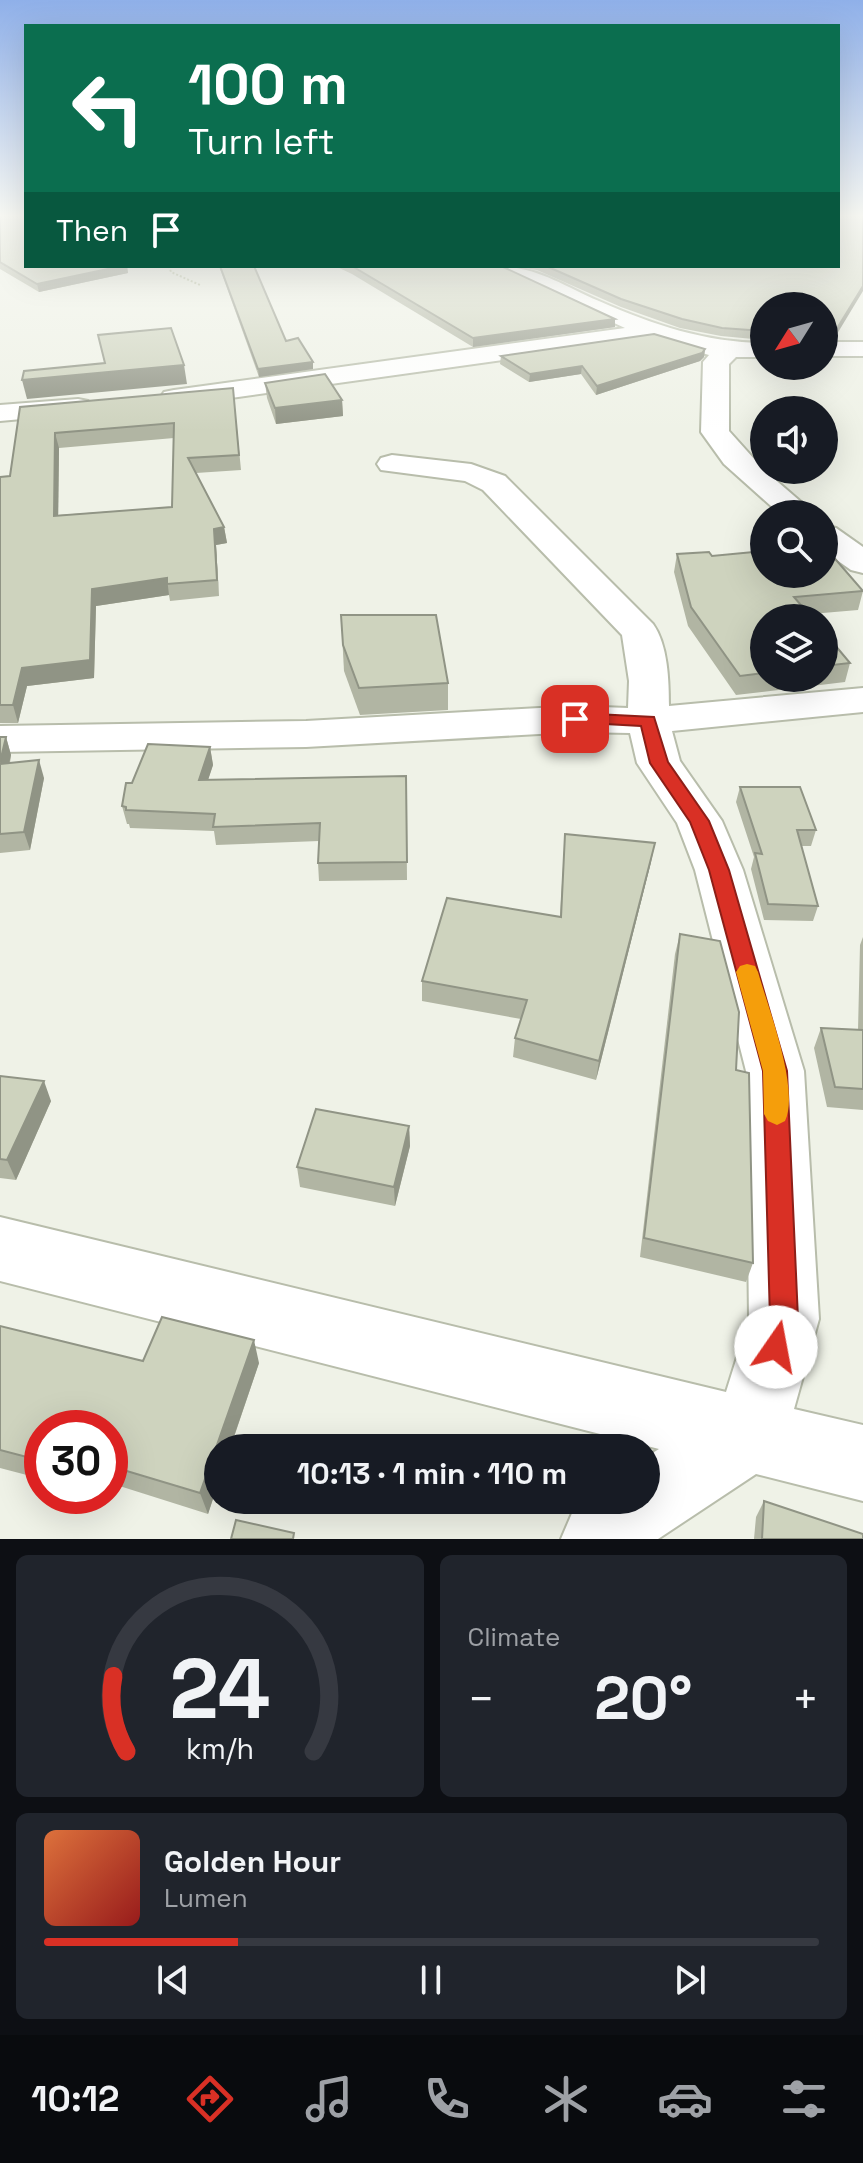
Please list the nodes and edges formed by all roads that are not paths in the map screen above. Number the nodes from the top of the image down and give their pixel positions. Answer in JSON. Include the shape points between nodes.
{"nodes":[{"id":1,"x":552,"y":287,"type":"edge"},
{"id":2,"x":659,"y":331,"type":"junction"},
{"id":3,"x":730,"y":349,"type":"junction"},
{"id":4,"x":838,"y":349,"type":"edge"},
{"id":5,"x":863,"y":349,"type":"edge"},
{"id":6,"x":750,"y":350,"type":"edge"},
{"id":7,"x":155,"y":400,"type":"edge"},
{"id":8,"x":109,"y":404,"type":"edge"},
{"id":9,"x":0,"y":413,"type":"edge"},
{"id":10,"x":392,"y":464,"type":"dead end"},
{"id":11,"x":783,"y":500,"type":"edge"},
{"id":12,"x":838,"y":545,"type":"edge"},
{"id":13,"x":863,"y":563,"type":"edge"},
{"id":14,"x":863,"y":700,"type":"edge"},
{"id":15,"x":648,"y":721,"type":"junction"},
{"id":16,"x":0,"y":739,"type":"edge"},
{"id":17,"x":0,"y":1249,"type":"edge"},
{"id":18,"x":750,"y":1434,"type":"junction"},
{"id":19,"x":863,"y":1463,"type":"edge"},
{"id":20,"x":601,"y":1539,"type":"edge"}],
"edges":[{"from":1,"to":2,"type":"street"},
{"from":2,"to":3,"type":"street"},
{"from":2,"to":7,"type":"street"},
{"from":3,"to":6,"type":"street"},
{"from":3,"to":11,"type":"street","via":[[716,362],[715,432],[735,458]]},
{"from":4,"to":5,"type":"street"},
{"from":8,"to":9,"type":"street"},
{"from":10,"to":15,"type":"street","via":[[471,473],[505,491],[640,632],[649,681]]},
{"from":12,"to":13,"type":"street"},
{"from":14,"to":15,"type":"street"},
{"from":15,"to":16,"type":"street","via":[[575,719],[306,734]]},
{"from":15,"to":18,"type":"street","via":[[659,763],[699,821],[719,870],[775,1071],[784,1319]]},
{"from":17,"to":18,"type":"street"},
{"from":18,"to":19,"type":"street"},
{"from":18,"to":20,"type":"street","via":[[616,1521]]}]}
